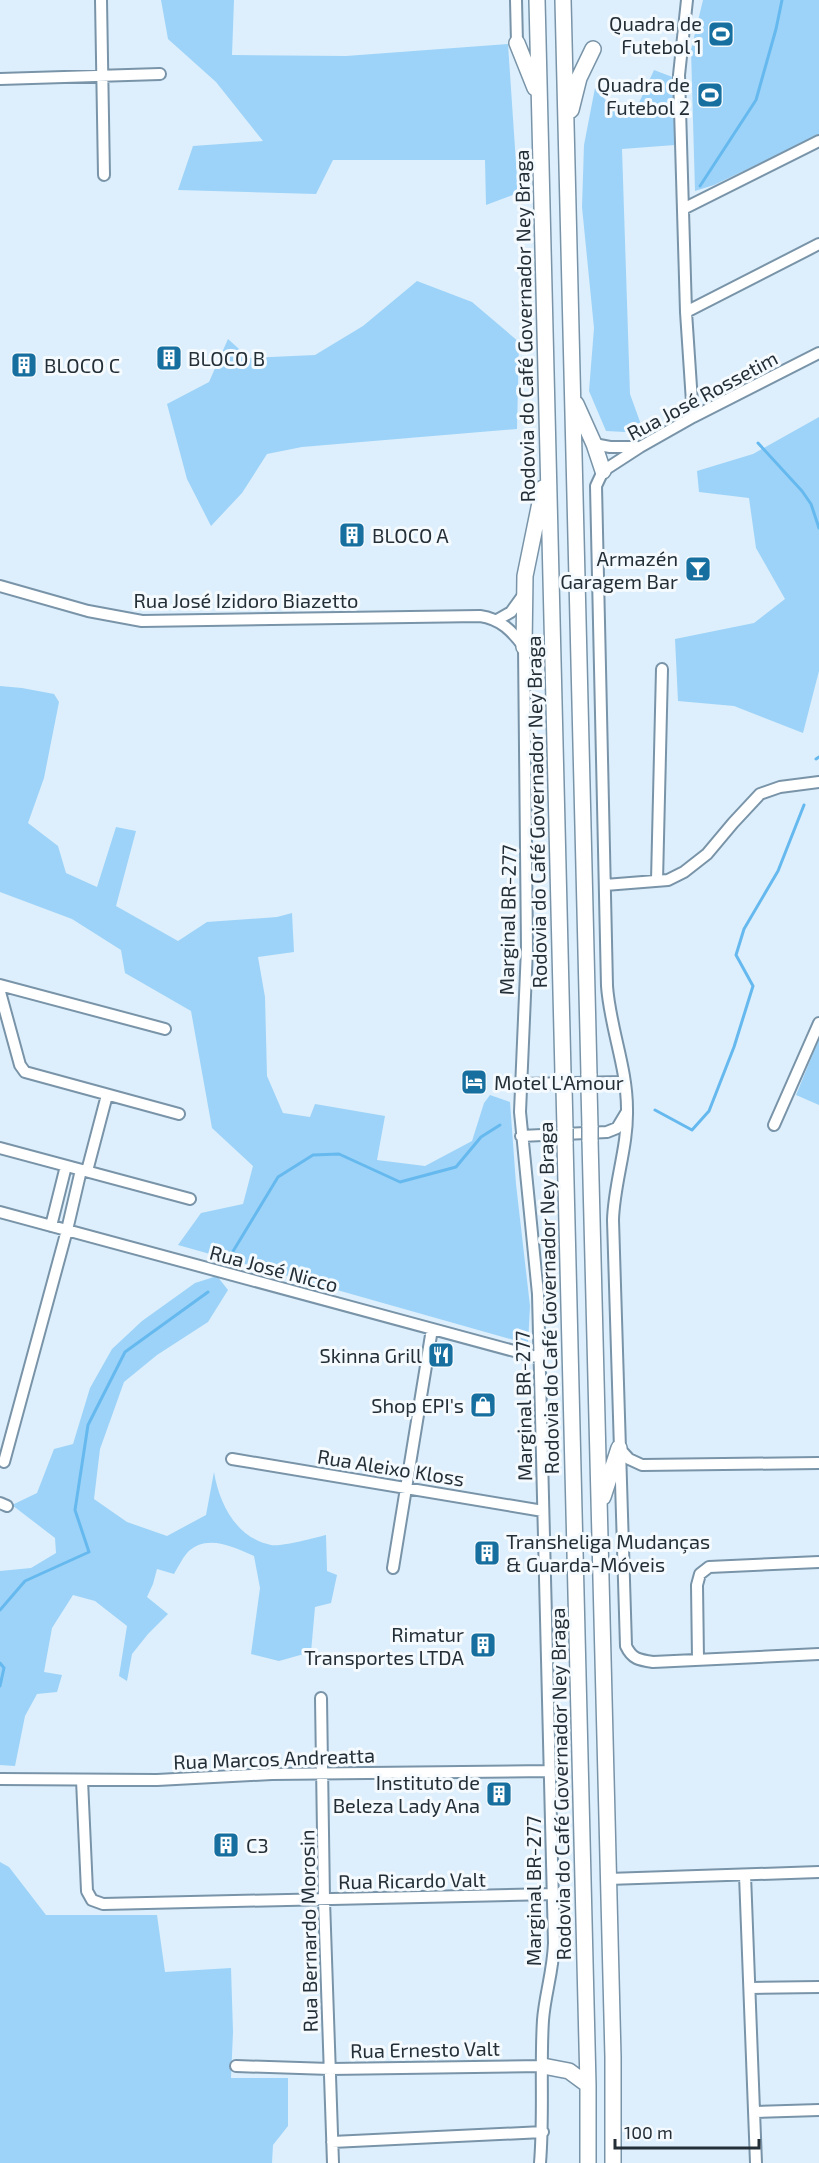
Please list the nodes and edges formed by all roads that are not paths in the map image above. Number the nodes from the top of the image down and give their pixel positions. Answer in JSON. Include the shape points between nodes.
{"nodes":[{"id":1,"x":101,"y":0,"type":"edge"},
{"id":2,"x":516,"y":0,"type":"edge"},
{"id":3,"x":537,"y":0,"type":"edge"},
{"id":4,"x":562,"y":0,"type":"edge"},
{"id":5,"x":687,"y":0,"type":"edge"},
{"id":6,"x":517,"y":43,"type":"joint"},
{"id":7,"x":593,"y":49,"type":"dead end"},
{"id":8,"x":160,"y":74,"type":"dead end"},
{"id":9,"x":102,"y":76,"type":"junction"},
{"id":10,"x":0,"y":79,"type":"edge"},
{"id":11,"x":540,"y":99,"type":"junction"},
{"id":12,"x":819,"y":141,"type":"edge"},
{"id":13,"x":566,"y":152,"type":"junction"},
{"id":14,"x":104,"y":175,"type":"dead end"},
{"id":15,"x":683,"y":209,"type":"junction"},
{"id":16,"x":819,"y":244,"type":"edge"},
{"id":17,"x":686,"y":312,"type":"junction"},
{"id":18,"x":819,"y":353,"type":"edge"},
{"id":19,"x":572,"y":395,"type":"junction"},
{"id":20,"x":693,"y":417,"type":"junction"},
{"id":21,"x":594,"y":444,"type":"junction"},
{"id":22,"x":640,"y":447,"type":"junction"},
{"id":23,"x":549,"y":461,"type":"junction"},
{"id":24,"x":603,"y":471,"type":"junction"},
{"id":25,"x":0,"y":586,"type":"edge"},
{"id":26,"x":524,"y":594,"type":"junction"},
{"id":27,"x":496,"y":620,"type":"junction"},
{"id":28,"x":524,"y":647,"type":"junction"},
{"id":29,"x":662,"y":669,"type":"dead end"},
{"id":30,"x":817,"y":785,"type":"edge"},
{"id":31,"x":657,"y":881,"type":"junction"},
{"id":32,"x":605,"y":885,"type":"junction"},
{"id":33,"x":0,"y":985,"type":"edge"},
{"id":34,"x":0,"y":992,"type":"edge"},
{"id":35,"x":819,"y":1023,"type":"edge"},
{"id":36,"x":165,"y":1029,"type":"dead end"},
{"id":37,"x":625,"y":1082,"type":"junction"},
{"id":38,"x":520,"y":1084,"type":"junction"},
{"id":39,"x":107,"y":1095,"type":"junction"},
{"id":40,"x":627,"y":1109,"type":"junction"},
{"id":41,"x":179,"y":1114,"type":"dead end"},
{"id":42,"x":774,"y":1125,"type":"dead end"},
{"id":43,"x":521,"y":1136,"type":"junction"},
{"id":44,"x":0,"y":1148,"type":"edge"},
{"id":45,"x":66,"y":1166,"type":"junction"},
{"id":46,"x":84,"y":1170,"type":"junction"},
{"id":47,"x":190,"y":1199,"type":"dead end"},
{"id":48,"x":0,"y":1212,"type":"edge"},
{"id":49,"x":51,"y":1226,"type":"junction"},
{"id":50,"x":67,"y":1230,"type":"junction"},
{"id":51,"x":432,"y":1329,"type":"junction"},
{"id":52,"x":540,"y":1358,"type":"junction"},
{"id":53,"x":619,"y":1448,"type":"junction"},
{"id":54,"x":232,"y":1459,"type":"dead end"},
{"id":55,"x":4,"y":1462,"type":"dead end"},
{"id":56,"x":819,"y":1463,"type":"edge"},
{"id":57,"x":406,"y":1488,"type":"junction"},
{"id":58,"x":599,"y":1508,"type":"junction"},
{"id":59,"x":543,"y":1510,"type":"junction"},
{"id":60,"x":819,"y":1562,"type":"edge"},
{"id":61,"x":393,"y":1568,"type":"dead end"},
{"id":62,"x":819,"y":1654,"type":"edge"},
{"id":63,"x":698,"y":1659,"type":"junction"},
{"id":64,"x":321,"y":1698,"type":"dead end"},
{"id":65,"x":549,"y":1772,"type":"junction"},
{"id":66,"x":323,"y":1773,"type":"junction"},
{"id":67,"x":0,"y":1779,"type":"edge"},
{"id":68,"x":82,"y":1780,"type":"junction"},
{"id":69,"x":819,"y":1872,"type":"edge"},
{"id":70,"x":745,"y":1875,"type":"junction"},
{"id":71,"x":608,"y":1879,"type":"junction"},
{"id":72,"x":552,"y":1894,"type":"junction"},
{"id":73,"x":324,"y":1900,"type":"junction"},
{"id":74,"x":819,"y":1987,"type":"edge"},
{"id":75,"x":751,"y":1989,"type":"junction"},
{"id":76,"x":236,"y":2066,"type":"dead end"},
{"id":77,"x":543,"y":2066,"type":"junction"},
{"id":78,"x":330,"y":2069,"type":"junction"},
{"id":79,"x":588,"y":2085,"type":"junction"},
{"id":80,"x":819,"y":2110,"type":"edge"},
{"id":81,"x":755,"y":2112,"type":"junction"},
{"id":82,"x":543,"y":2132,"type":"junction"},
{"id":83,"x":332,"y":2142,"type":"junction"},
{"id":84,"x":333,"y":2163,"type":"edge"},
{"id":85,"x":540,"y":2163,"type":"edge"},
{"id":86,"x":588,"y":2163,"type":"edge"},
{"id":87,"x":613,"y":2163,"type":"edge"},
{"id":88,"x":756,"y":2163,"type":"edge"}],
"edges":[{"from":1,"to":9,"type":"street"},
{"from":2,"to":6,"type":"street"},
{"from":3,"to":11,"type":"highway","name":"Rodovia do Café Governador Ney Braga"},
{"from":4,"to":13,"type":"highway"},
{"from":5,"to":15,"type":"street","via":[[679,75]]},
{"from":6,"to":11,"type":"highway"},
{"from":7,"to":13,"type":"highway","via":[[579,78]]},
{"from":8,"to":9,"type":"street"},
{"from":9,"to":10,"type":"street"},
{"from":9,"to":14,"type":"street"},
{"from":11,"to":23,"type":"highway","name":"Rodovia do Café Governador Ney Braga"},
{"from":12,"to":15,"type":"street"},
{"from":13,"to":19,"type":"highway"},
{"from":15,"to":17,"type":"street"},
{"from":16,"to":17,"type":"street"},
{"from":17,"to":20,"type":"street"},
{"from":18,"to":20,"type":"street","name":"Rua José Rossetim"},
{"from":19,"to":21,"type":"highway"},
{"from":19,"to":58,"type":"highway"},
{"from":20,"to":22,"type":"street","name":"Rua José Rossetim"},
{"from":21,"to":22,"type":"street"},
{"from":21,"to":24,"type":"highway"},
{"from":22,"to":24,"type":"street","name":"Rua José Rossetim"},
{"from":23,"to":26,"type":"highway","via":[[526,567]]},
{"from":23,"to":79,"type":"highway","name":"Rodovia do Café Governador Ney Braga"},
{"from":24,"to":32,"type":"street","via":[[596,486]]},
{"from":25,"to":27,"type":"street","name":"Rua José Izidoro Biazetto","via":[[88,612],[142,621],[456,615]]},
{"from":26,"to":27,"type":"street","via":[[511,612]]},
{"from":26,"to":28,"type":"highway"},
{"from":27,"to":28,"type":"street"},
{"from":28,"to":38,"type":"street","name":"Marginal BR-277","via":[[527,949]]},
{"from":29,"to":31,"type":"street"},
{"from":30,"to":31,"type":"street","via":[[780,787],[760,794],[707,854],[684,872]]},
{"from":31,"to":32,"type":"street"},
{"from":32,"to":37,"type":"street","via":[[608,997]]},
{"from":33,"to":36,"type":"street"},
{"from":34,"to":39,"type":"street","via":[[25,1072]]},
{"from":35,"to":42,"type":"street"},
{"from":37,"to":38,"type":"street"},
{"from":37,"to":40,"type":"street"},
{"from":38,"to":43,"type":"street","name":"Marginal BR-277"},
{"from":39,"to":41,"type":"street"},
{"from":39,"to":46,"type":"street"},
{"from":40,"to":43,"type":"street","via":[[617,1128],[606,1132]]},
{"from":40,"to":53,"type":"street","via":[[612,1220]]},
{"from":43,"to":52,"type":"street","name":"Marginal BR-277","via":[[537,1272]]},
{"from":44,"to":45,"type":"street"},
{"from":45,"to":46,"type":"street"},
{"from":45,"to":49,"type":"street"},
{"from":46,"to":47,"type":"street"},
{"from":46,"to":50,"type":"street"},
{"from":48,"to":49,"type":"street","name":"Rua José Nicco"},
{"from":49,"to":50,"type":"street","name":"Rua José Nicco"},
{"from":50,"to":51,"type":"street","name":"Rua José Nicco"},
{"from":50,"to":55,"type":"street"},
{"from":51,"to":52,"type":"street","name":"Rua José Nicco"},
{"from":51,"to":57,"type":"street"},
{"from":52,"to":59,"type":"street","name":"Marginal BR-277"},
{"from":53,"to":56,"type":"street","via":[[628,1459],[642,1465]]},
{"from":53,"to":58,"type":"highway"},
{"from":53,"to":63,"type":"street","via":[[626,1646],[638,1660]]},
{"from":54,"to":57,"type":"street","name":"Rua Aleixo Kloss"},
{"from":57,"to":59,"type":"street","name":"Rua Aleixo Kloss"},
{"from":57,"to":61,"type":"street"},
{"from":58,"to":71,"type":"highway"},
{"from":59,"to":65,"type":"street","name":"Marginal BR-277"},
{"from":60,"to":63,"type":"street","via":[[709,1567],[700,1574]]},
{"from":62,"to":63,"type":"street"},
{"from":64,"to":66,"type":"street","name":"Rua Bernardo Morosin"},
{"from":65,"to":66,"type":"street","name":"Rua Marcos Andreatta"},
{"from":65,"to":72,"type":"street","name":"Marginal BR-277"},
{"from":66,"to":68,"type":"street","name":"Rua Marcos Andreatta"},
{"from":66,"to":73,"type":"street","name":"Rua Bernardo Morosin"},
{"from":67,"to":68,"type":"street","name":"Rua Marcos Andreatta"},
{"from":68,"to":73,"type":"street","name":"Rua Ricardo Valt","via":[[86,1885],[92,1900],[109,1905]]},
{"from":69,"to":70,"type":"street"},
{"from":70,"to":71,"type":"street"},
{"from":70,"to":75,"type":"street"},
{"from":71,"to":87,"type":"highway"},
{"from":72,"to":73,"type":"street","name":"Rua Ricardo Valt"},
{"from":72,"to":77,"type":"street","name":"Marginal BR-277","via":[[553,1965],[543,2019]]},
{"from":73,"to":78,"type":"street","name":"Rua Bernardo Morosin"},
{"from":74,"to":75,"type":"street"},
{"from":75,"to":81,"type":"street"},
{"from":76,"to":78,"type":"street","name":"Rua Ernesto Valt"},
{"from":77,"to":78,"type":"street","name":"Rua Ernesto Valt"},
{"from":77,"to":79,"type":"highway","via":[[569,2071]]},
{"from":77,"to":82,"type":"street","name":"Marginal BR-277"},
{"from":78,"to":83,"type":"street","name":"Rua Bernardo Morosin"},
{"from":79,"to":86,"type":"highway","name":"Rodovia do Café Governador Ney Braga"},
{"from":80,"to":81,"type":"street"},
{"from":81,"to":88,"type":"street"},
{"from":82,"to":83,"type":"street"},
{"from":82,"to":85,"type":"street","name":"Marginal BR-277"},
{"from":83,"to":84,"type":"street","name":"Rua Bernardo Morosin"}]}
